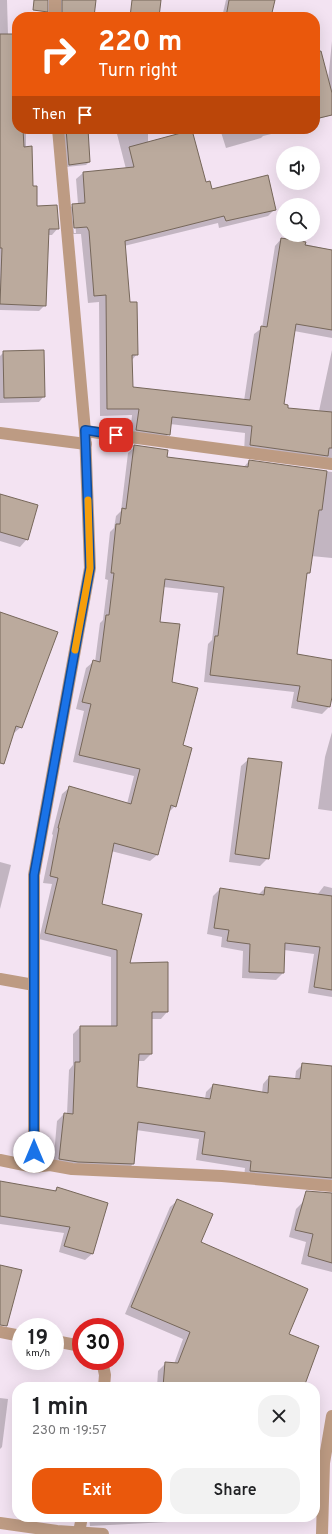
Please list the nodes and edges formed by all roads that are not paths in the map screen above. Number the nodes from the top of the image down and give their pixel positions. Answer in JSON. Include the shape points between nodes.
{"nodes":[{"id":1,"x":55,"y":0,"type":"edge"},
{"id":2,"x":55,"y":12,"type":"edge"},
{"id":3,"x":58,"y":134,"type":"edge"},
{"id":4,"x":85,"y":430,"type":"junction"},
{"id":5,"x":0,"y":433,"type":"edge"},
{"id":6,"x":86,"y":444,"type":"junction"},
{"id":7,"x":332,"y":464,"type":"edge"},
{"id":8,"x":0,"y":980,"type":"edge"},
{"id":9,"x":34,"y":985,"type":"junction"},
{"id":10,"x":0,"y":1160,"type":"edge"},
{"id":11,"x":34,"y":1167,"type":"junction"},
{"id":12,"x":332,"y":1186,"type":"edge"},
{"id":13,"x":0,"y":1332,"type":"edge"},
{"id":14,"x":12,"y":1334,"type":"edge"},
{"id":15,"x":104,"y":1370,"type":"edge"},
{"id":16,"x":104,"y":1382,"type":"edge"},
{"id":17,"x":332,"y":1416,"type":"edge"},
{"id":18,"x":81,"y":1522,"type":"edge"},
{"id":19,"x":0,"y":1523,"type":"edge"},
{"id":20,"x":79,"y":1532,"type":"junction"},
{"id":21,"x":103,"y":1534,"type":"edge"},
{"id":22,"x":322,"y":1534,"type":"edge"}],
"edges":[{"from":1,"to":2,"type":"street"},
{"from":3,"to":4,"type":"street"},
{"from":4,"to":6,"type":"street"},
{"from":4,"to":7,"type":"street"},
{"from":5,"to":6,"type":"street"},
{"from":6,"to":9,"type":"street","via":[[90,568],[34,875]]},
{"from":8,"to":9,"type":"street"},
{"from":9,"to":11,"type":"street"},
{"from":10,"to":11,"type":"street"},
{"from":11,"to":12,"type":"street","via":[[50,1165],[72,1169],[222,1176]]},
{"from":13,"to":14,"type":"street"},
{"from":15,"to":16,"type":"street"},
{"from":17,"to":22,"type":"street","via":[[324,1463]]},
{"from":18,"to":20,"type":"street"},
{"from":19,"to":20,"type":"street"},
{"from":20,"to":21,"type":"street"}]}
